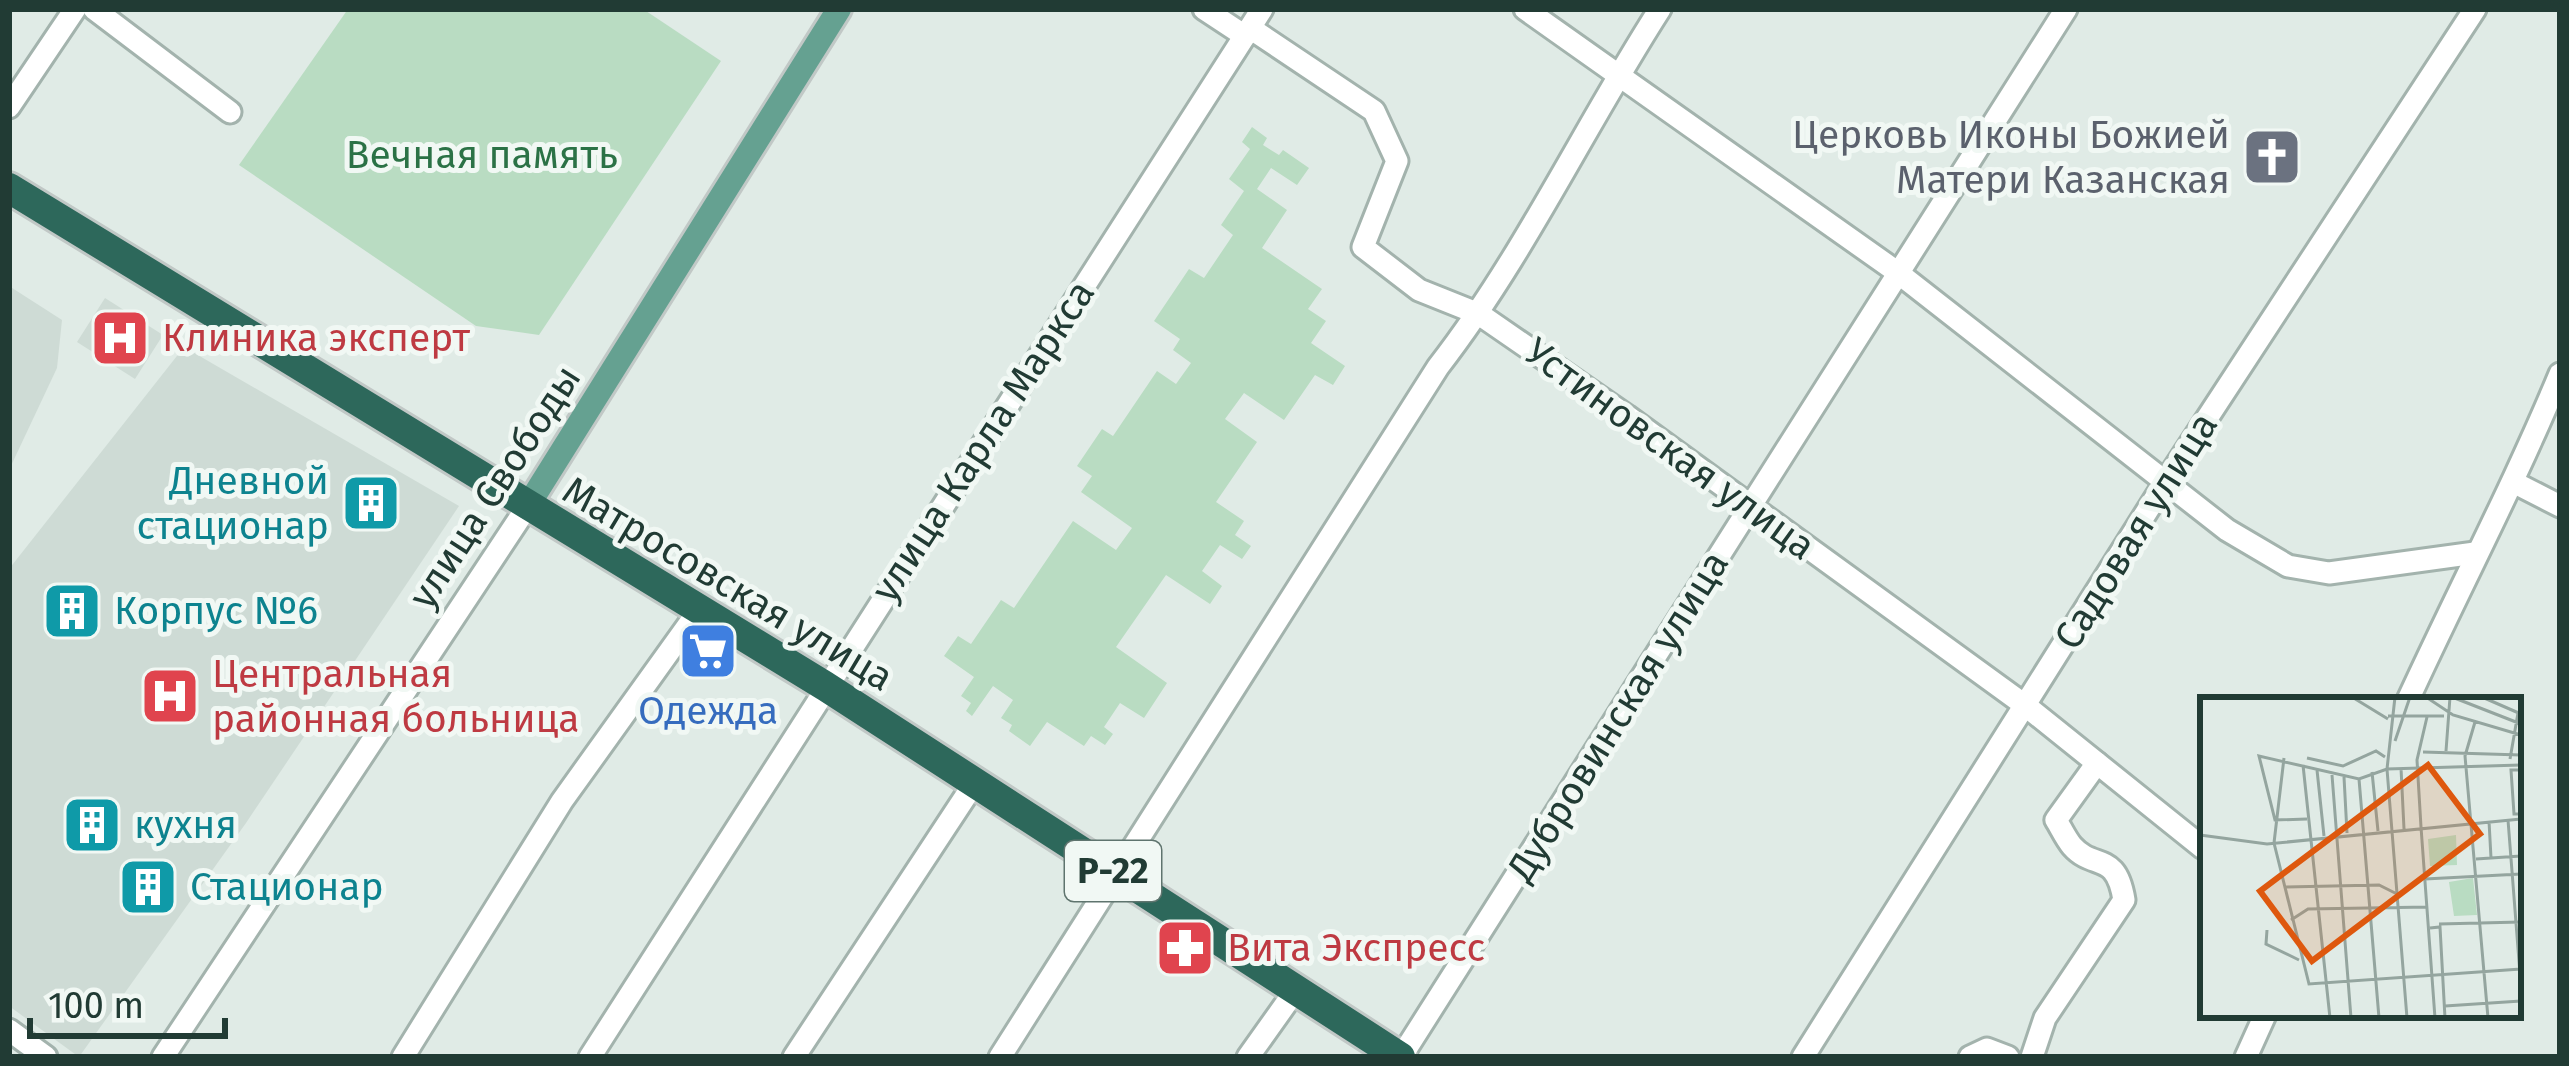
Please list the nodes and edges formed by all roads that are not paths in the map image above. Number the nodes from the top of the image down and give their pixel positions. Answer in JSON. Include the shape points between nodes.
{"nodes":[{"id":1,"x":75,"y":9,"type":"edge"},
{"id":2,"x":94,"y":9,"type":"edge"},
{"id":3,"x":839,"y":9,"type":"edge"},
{"id":4,"x":1204,"y":9,"type":"edge"},
{"id":5,"x":1525,"y":9,"type":"edge"},
{"id":6,"x":1660,"y":9,"type":"edge"},
{"id":7,"x":2066,"y":9,"type":"edge"},
{"id":8,"x":2475,"y":9,"type":"edge"},
{"id":9,"x":1253,"y":24,"type":"edge"},
{"id":10,"x":1616,"y":76,"type":"junction"},
{"id":11,"x":9,"y":107,"type":"edge"},
{"id":12,"x":230,"y":112,"type":"dead end"},
{"id":13,"x":9,"y":188,"type":"edge"},
{"id":14,"x":1898,"y":272,"type":"junction"},
{"id":15,"x":1479,"y":314,"type":"junction"},
{"id":16,"x":2560,"y":374,"type":"edge"},
{"id":17,"x":2166,"y":481,"type":"junction"},
{"id":18,"x":2515,"y":483,"type":"junction"},
{"id":19,"x":2560,"y":506,"type":"edge"},
{"id":20,"x":527,"y":507,"type":"junction"},
{"id":21,"x":1751,"y":507,"type":"junction"},
{"id":22,"x":2475,"y":554,"type":"junction"},
{"id":23,"x":699,"y":610,"type":"junction"},
{"id":24,"x":825,"y":686,"type":"junction"},
{"id":25,"x":2409,"y":697,"type":"edge"},
{"id":26,"x":2026,"y":706,"type":"junction"},
{"id":27,"x":2097,"y":764,"type":"junction"},
{"id":28,"x":975,"y":782,"type":"junction"},
{"id":29,"x":2200,"y":846,"type":"edge"},
{"id":30,"x":1116,"y":873,"type":"junction"},
{"id":31,"x":1295,"y":991,"type":"junction"},
{"id":32,"x":2264,"y":1018,"type":"edge"},
{"id":33,"x":9,"y":1030,"type":"edge"},
{"id":34,"x":46,"y":1057,"type":"edge"},
{"id":35,"x":163,"y":1057,"type":"edge"},
{"id":36,"x":403,"y":1057,"type":"edge"},
{"id":37,"x":590,"y":1057,"type":"edge"},
{"id":38,"x":794,"y":1057,"type":"edge"},
{"id":39,"x":1000,"y":1057,"type":"edge"},
{"id":40,"x":1248,"y":1057,"type":"edge"},
{"id":41,"x":1400,"y":1057,"type":"edge"},
{"id":42,"x":1803,"y":1057,"type":"edge"},
{"id":43,"x":1970,"y":1057,"type":"edge"},
{"id":44,"x":2008,"y":1057,"type":"edge"},
{"id":45,"x":2032,"y":1057,"type":"edge"},
{"id":46,"x":2246,"y":1057,"type":"edge"}],
"edges":[{"from":1,"to":11,"type":"street"},
{"from":2,"to":12,"type":"street"},
{"from":3,"to":20,"type":"main road","name":"улица Свободы"},
{"from":4,"to":9,"type":"street","name":"Устиновская улица"},
{"from":5,"to":10,"type":"street"},
{"from":6,"to":10,"type":"street"},
{"from":7,"to":14,"type":"street","name":"Дубровинская улица"},
{"from":8,"to":17,"type":"street","name":"Садовая улица"},
{"from":9,"to":15,"type":"street","name":"Устиновская улица","via":[[1374,111],[1397,161],[1363,248],[1419,290]]},
{"from":9,"to":24,"type":"street","name":"улица Карла Маркса"},
{"from":10,"to":14,"type":"street"},
{"from":10,"to":15,"type":"street"},
{"from":13,"to":20,"type":"highway","name":"Матросовская улица","number":"Р-22"},
{"from":14,"to":17,"type":"street"},
{"from":14,"to":21,"type":"street","name":"Дубровинская улица"},
{"from":15,"to":21,"type":"street","name":"Устиновская улица"},
{"from":15,"to":30,"type":"street"},
{"from":16,"to":18,"type":"street"},
{"from":17,"to":22,"type":"street","via":[[2227,530],[2310,572]]},
{"from":17,"to":26,"type":"street","name":"Садовая улица"},
{"from":18,"to":19,"type":"street"},
{"from":18,"to":22,"type":"street"},
{"from":20,"to":23,"type":"highway","name":"Матросовская улица","number":"Р-22"},
{"from":20,"to":35,"type":"street","name":"улица Свободы"},
{"from":21,"to":26,"type":"street","name":"Устиновская улица"},
{"from":21,"to":41,"type":"street","name":"Дубровинская улица"},
{"from":22,"to":25,"type":"street"},
{"from":23,"to":24,"type":"highway","name":"Матросовская улица","number":"Р-22"},
{"from":23,"to":36,"type":"street","via":[[562,801]]},
{"from":24,"to":28,"type":"highway","name":"Матросовская улица","number":"Р-22"},
{"from":24,"to":37,"type":"street","name":"улица Карла Маркса"},
{"from":26,"to":27,"type":"street","name":"Устиновская улица"},
{"from":26,"to":42,"type":"street","name":"Садовая улица"},
{"from":27,"to":29,"type":"street","name":"Устиновская улица"},
{"from":27,"to":45,"type":"street","via":[[2056,820],[2074,850],[2103,860],[2121,879],[2124,900],[2045,1018]]},
{"from":28,"to":30,"type":"highway","name":"Матросовская улица","number":"Р-22"},
{"from":28,"to":38,"type":"street"},
{"from":30,"to":31,"type":"highway","name":"Матросовская улица","number":"Р-22"},
{"from":30,"to":39,"type":"street"},
{"from":31,"to":40,"type":"street"},
{"from":31,"to":41,"type":"highway","name":"Матросовская улица","number":"Р-22"},
{"from":32,"to":46,"type":"street"},
{"from":33,"to":34,"type":"street"},
{"from":43,"to":44,"type":"street","via":[[1987,1049]]}]}
